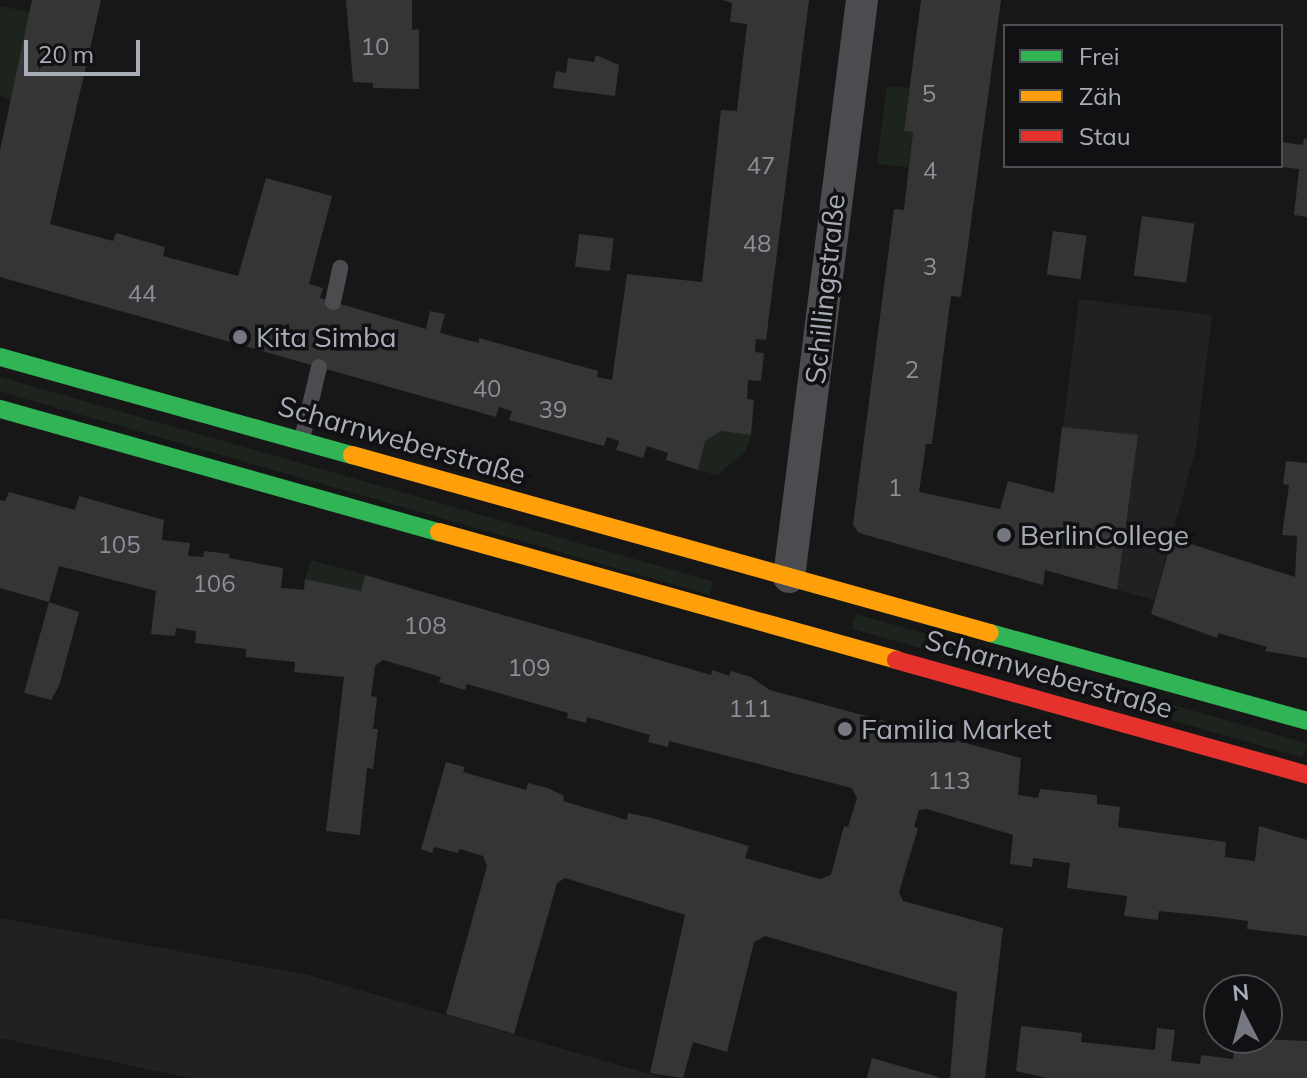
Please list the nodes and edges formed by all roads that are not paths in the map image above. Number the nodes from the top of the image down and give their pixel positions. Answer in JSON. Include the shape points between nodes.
{"nodes":[{"id":1,"x":862,"y":0,"type":"edge"},
{"id":2,"x":340,"y":268,"type":"dead end"},
{"id":3,"x":333,"y":302,"type":"dead end"},
{"id":4,"x":0,"y":357,"type":"edge"},
{"id":5,"x":319,"y":367,"type":"dead end"},
{"id":6,"x":0,"y":409,"type":"edge"},
{"id":7,"x":302,"y":441,"type":"junction"},
{"id":8,"x":789,"y":577,"type":"junction"},
{"id":9,"x":776,"y":626,"type":"junction"},
{"id":10,"x":1307,"y":721,"type":"edge"},
{"id":11,"x":1307,"y":775,"type":"edge"}],
"edges":[{"from":1,"to":8,"type":"street","name":"Schillingstraße"},
{"from":2,"to":3,"type":"lane"},
{"from":4,"to":7,"type":"main road","name":"Scharnweberstraße"},
{"from":5,"to":7,"type":"lane"},
{"from":6,"to":9,"type":"main road","name":"Scharnweberstraße"},
{"from":7,"to":8,"type":"main road","name":"Scharnweberstraße"},
{"from":8,"to":9,"type":"main road"},
{"from":8,"to":10,"type":"main road","name":"Scharnweberstraße"},
{"from":9,"to":11,"type":"main road","name":"Scharnweberstraße"}]}
